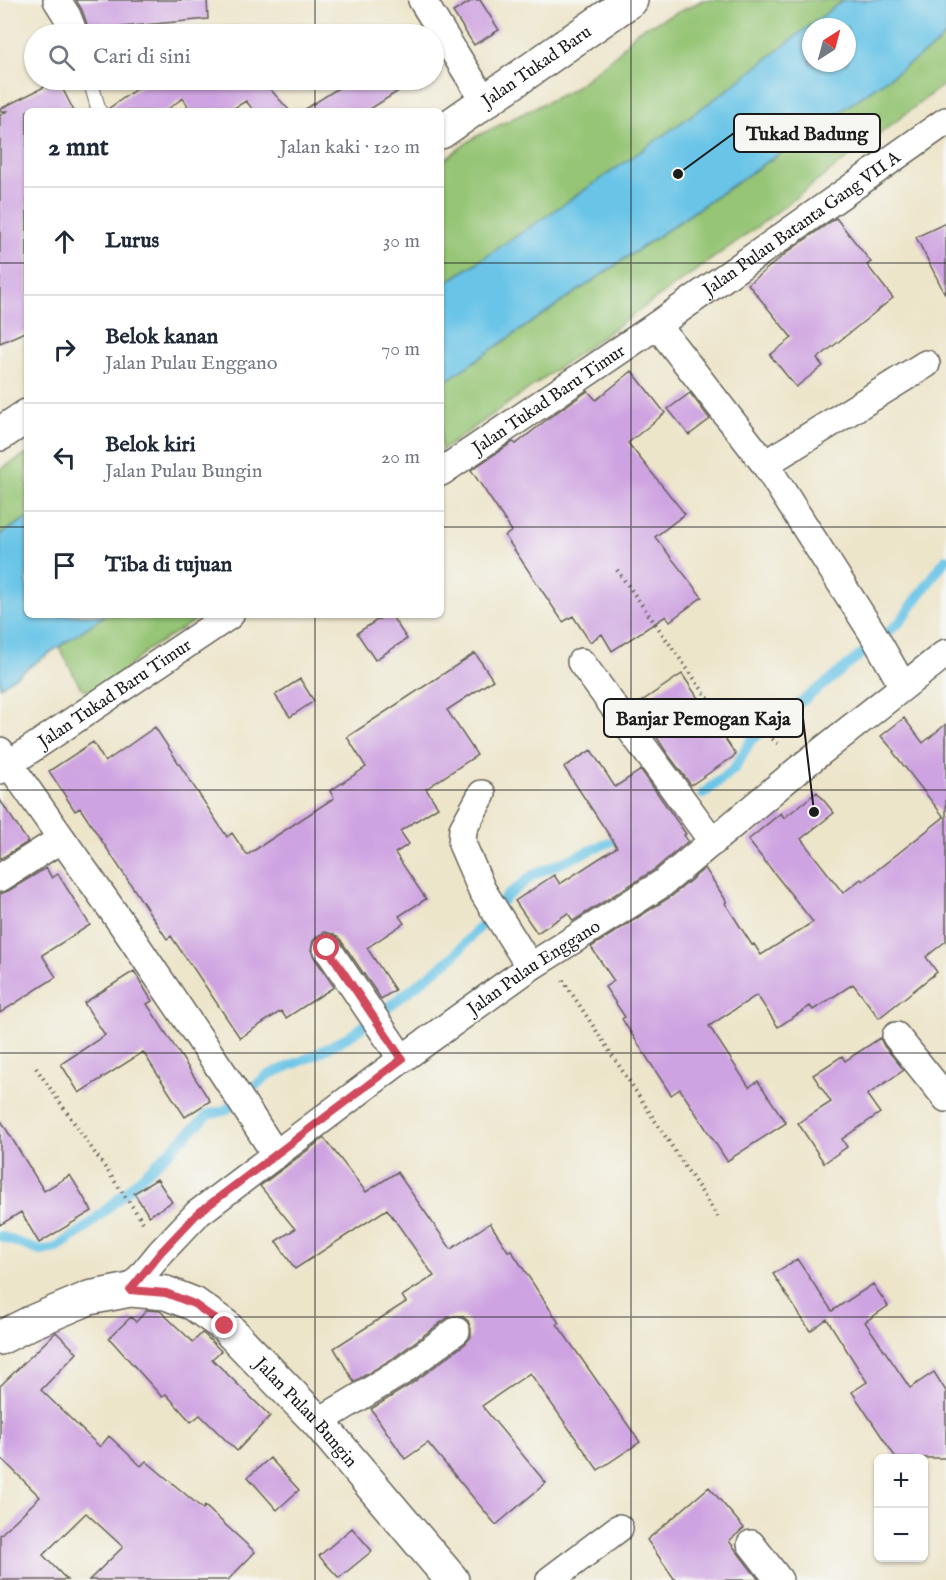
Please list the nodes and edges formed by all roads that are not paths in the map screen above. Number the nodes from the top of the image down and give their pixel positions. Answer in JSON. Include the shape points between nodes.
{"nodes":[{"id":1,"x":57,"y":0,"type":"edge"},
{"id":2,"x":422,"y":0,"type":"edge"},
{"id":3,"x":631,"y":0,"type":"edge"},
{"id":4,"x":70,"y":24,"type":"edge"},
{"id":5,"x":437,"y":24,"type":"edge"},
{"id":6,"x":444,"y":36,"type":"edge"},
{"id":7,"x":93,"y":90,"type":"edge"},
{"id":8,"x":485,"y":102,"type":"junction"},
{"id":9,"x":98,"y":108,"type":"edge"},
{"id":10,"x":946,"y":121,"type":"edge"},
{"id":11,"x":444,"y":130,"type":"edge"},
{"id":12,"x":657,"y":325,"type":"junction"},
{"id":13,"x":926,"y":364,"type":"dead end"},
{"id":14,"x":24,"y":418,"type":"edge"},
{"id":15,"x":0,"y":434,"type":"edge"},
{"id":16,"x":765,"y":464,"type":"junction"},
{"id":17,"x":444,"y":470,"type":"edge"},
{"id":18,"x":225,"y":618,"type":"edge"},
{"id":19,"x":946,"y":653,"type":"edge"},
{"id":20,"x":581,"y":662,"type":"dead end"},
{"id":21,"x":903,"y":686,"type":"junction"},
{"id":22,"x":3,"y":762,"type":"edge"},
{"id":23,"x":482,"y":794,"type":"dead end"},
{"id":24,"x":61,"y":838,"type":"junction"},
{"id":25,"x":713,"y":842,"type":"junction"},
{"id":26,"x":0,"y":878,"type":"edge"},
{"id":27,"x":327,"y":948,"type":"dead end"},
{"id":28,"x":539,"y":962,"type":"junction"},
{"id":29,"x":896,"y":1036,"type":"dead end"},
{"id":30,"x":396,"y":1049,"type":"junction"},
{"id":31,"x":946,"y":1098,"type":"edge"},
{"id":32,"x":276,"y":1155,"type":"junction"},
{"id":33,"x":130,"y":1290,"type":"junction"},
{"id":34,"x":456,"y":1331,"type":"dead end"},
{"id":35,"x":0,"y":1338,"type":"edge"},
{"id":36,"x":318,"y":1422,"type":"junction"},
{"id":37,"x":619,"y":1528,"type":"dead end"},
{"id":38,"x":751,"y":1544,"type":"dead end"},
{"id":39,"x":452,"y":1580,"type":"edge"},
{"id":40,"x":550,"y":1580,"type":"edge"},
{"id":41,"x":779,"y":1580,"type":"edge"}],
"edges":[{"from":1,"to":4,"type":"street"},
{"from":2,"to":5,"type":"street"},
{"from":3,"to":8,"type":"street","name":"Jalan Tukad Baru"},
{"from":6,"to":8,"type":"street"},
{"from":7,"to":9,"type":"lane"},
{"from":8,"to":11,"type":"street","name":"Jalan Tukad Baru"},
{"from":10,"to":12,"type":"street","name":"Jalan Pulau Batanta Gang VII A"},
{"from":12,"to":16,"type":"street"},
{"from":12,"to":17,"type":"street","name":"Jalan Tukad Baru Timur"},
{"from":13,"to":16,"type":"street"},
{"from":14,"to":15,"type":"street"},
{"from":16,"to":21,"type":"street"},
{"from":18,"to":22,"type":"street","name":"Jalan Tukad Baru Timur"},
{"from":19,"to":21,"type":"street","name":"Jalan Pulau Enggano"},
{"from":20,"to":25,"type":"street"},
{"from":21,"to":25,"type":"street","name":"Jalan Pulau Enggano"},
{"from":22,"to":24,"type":"street"},
{"from":23,"to":28,"type":"street","via":[[463,829],[462,844],[482,890],[510,935]]},
{"from":24,"to":26,"type":"street"},
{"from":24,"to":32,"type":"street"},
{"from":25,"to":28,"type":"street","name":"Jalan Pulau Enggano","via":[[663,883]]},
{"from":27,"to":30,"type":"street"},
{"from":28,"to":30,"type":"street","name":"Jalan Pulau Enggano"},
{"from":29,"to":31,"type":"street"},
{"from":30,"to":32,"type":"street","name":"Jalan Pulau Enggano"},
{"from":32,"to":33,"type":"street","name":"Jalan Pulau Enggano","via":[[197,1214]]},
{"from":33,"to":35,"type":"street","name":"Jalan Pulau Bungin","via":[[89,1298]]},
{"from":33,"to":36,"type":"street","name":"Jalan Pulau Bungin","via":[[166,1293],[210,1315]]},
{"from":34,"to":36,"type":"street","via":[[401,1372]]},
{"from":36,"to":39,"type":"street","name":"Jalan Pulau Bungin"},
{"from":37,"to":40,"type":"street"},
{"from":38,"to":41,"type":"street"}]}
